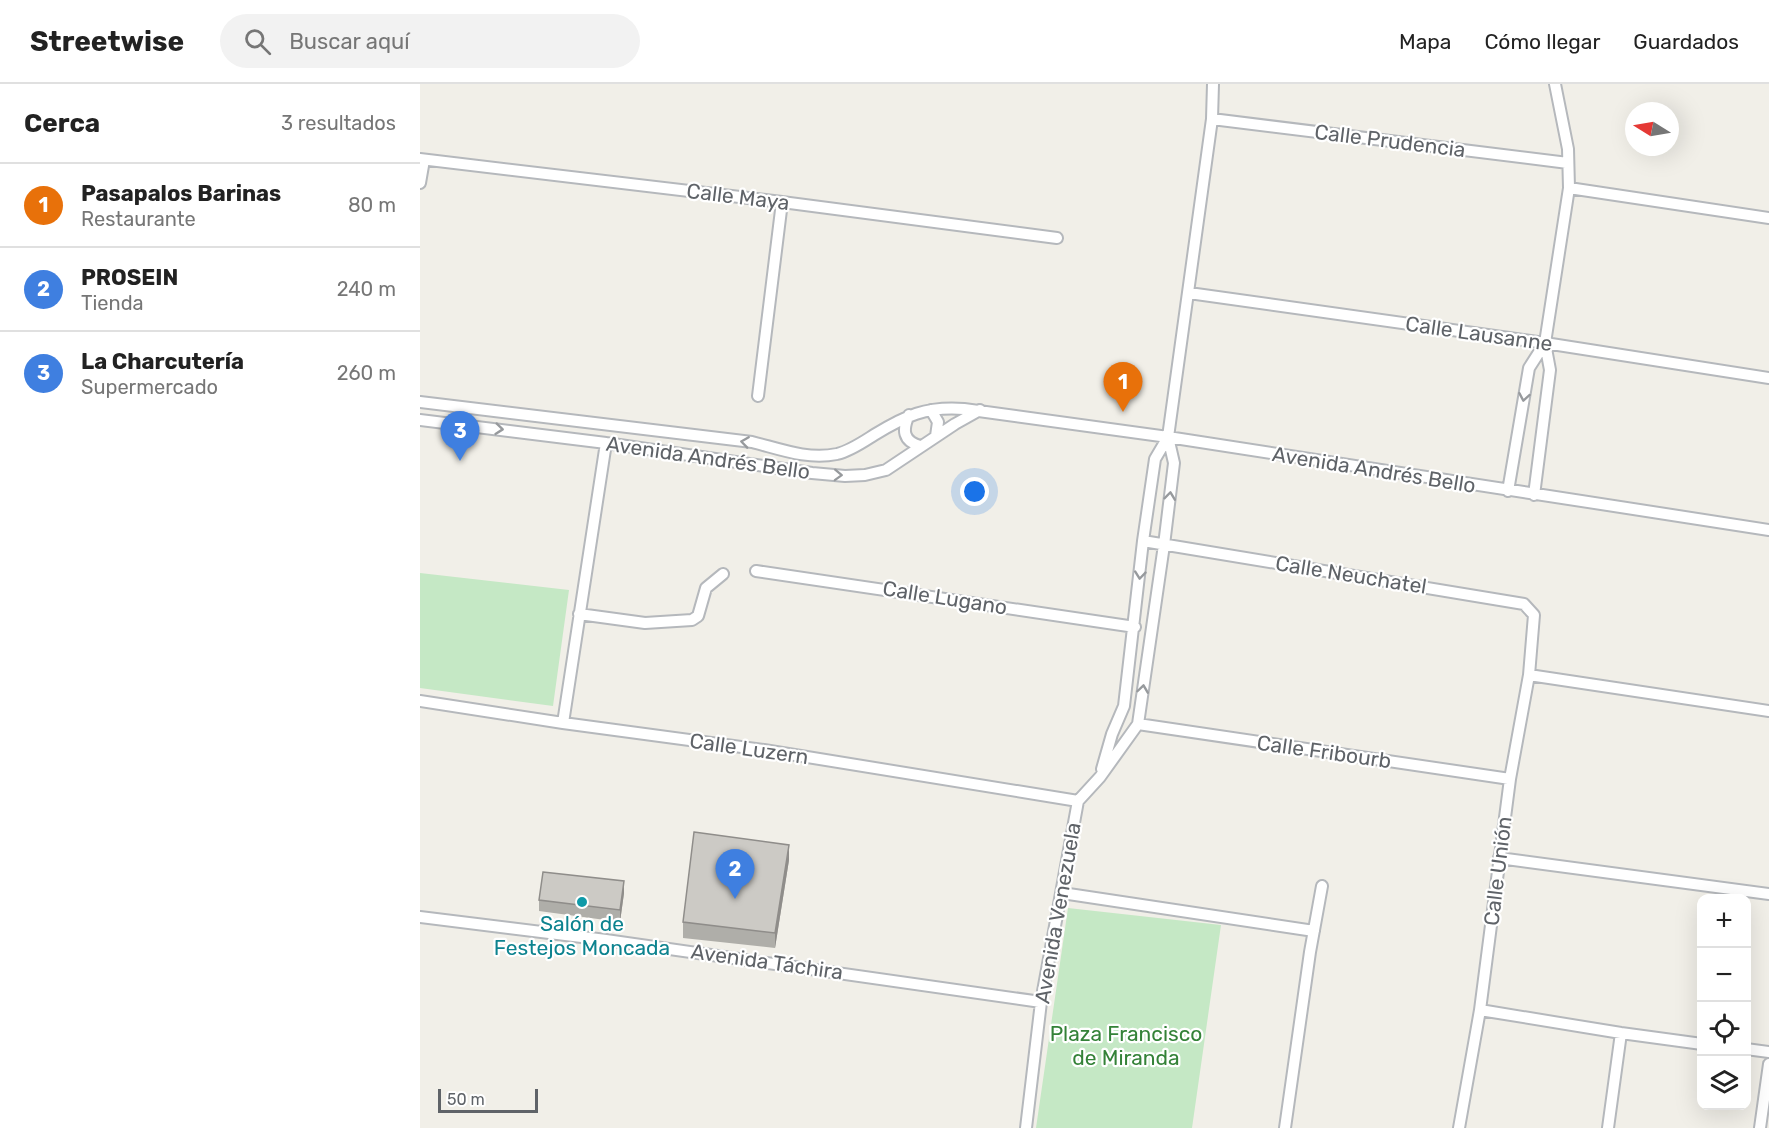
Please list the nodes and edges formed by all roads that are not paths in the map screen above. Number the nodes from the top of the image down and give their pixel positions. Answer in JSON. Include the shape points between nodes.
{"nodes":[{"id":1,"x":1213,"y":84,"type":"edge"},
{"id":2,"x":1555,"y":84,"type":"edge"},
{"id":3,"x":1212,"y":119,"type":"junction"},
{"id":4,"x":422,"y":159,"type":"edge"},
{"id":5,"x":1568,"y":164,"type":"junction"},
{"id":6,"x":420,"y":183,"type":"edge"},
{"id":7,"x":1569,"y":188,"type":"junction"},
{"id":8,"x":782,"y":202,"type":"junction"},
{"id":9,"x":1769,"y":218,"type":"edge"},
{"id":10,"x":1057,"y":238,"type":"dead end"},
{"id":11,"x":1189,"y":292,"type":"junction"},
{"id":12,"x":1545,"y":343,"type":"junction"},
{"id":13,"x":1769,"y":378,"type":"edge"},
{"id":14,"x":758,"y":396,"type":"dead end"},
{"id":15,"x":420,"y":402,"type":"edge"},
{"id":16,"x":931,"y":410,"type":"junction"},
{"id":17,"x":980,"y":410,"type":"junction"},
{"id":18,"x":909,"y":415,"type":"junction"},
{"id":19,"x":420,"y":420,"type":"edge"},
{"id":20,"x":936,"y":436,"type":"junction"},
{"id":21,"x":1168,"y":437,"type":"junction"},
{"id":22,"x":606,"y":443,"type":"junction"},
{"id":23,"x":920,"y":446,"type":"junction"},
{"id":24,"x":1508,"y":491,"type":"junction"},
{"id":25,"x":1534,"y":495,"type":"junction"},
{"id":26,"x":1769,"y":530,"type":"edge"},
{"id":27,"x":1143,"y":541,"type":"junction"},
{"id":28,"x":1164,"y":545,"type":"junction"},
{"id":29,"x":756,"y":571,"type":"dead end"},
{"id":30,"x":723,"y":574,"type":"dead end"},
{"id":31,"x":579,"y":614,"type":"junction"},
{"id":32,"x":1533,"y":615,"type":"joint"},
{"id":33,"x":1135,"y":627,"type":"junction"},
{"id":34,"x":1529,"y":675,"type":"junction"},
{"id":35,"x":420,"y":701,"type":"edge"},
{"id":36,"x":1769,"y":711,"type":"edge"},
{"id":37,"x":563,"y":723,"type":"junction"},
{"id":38,"x":1138,"y":724,"type":"junction"},
{"id":39,"x":1100,"y":777,"type":"junction"},
{"id":40,"x":1510,"y":779,"type":"junction"},
{"id":41,"x":1078,"y":801,"type":"junction"},
{"id":42,"x":1499,"y":858,"type":"junction"},
{"id":43,"x":1322,"y":886,"type":"dead end"},
{"id":44,"x":1062,"y":892,"type":"junction"},
{"id":45,"x":1769,"y":894,"type":"edge"},
{"id":46,"x":420,"y":917,"type":"edge"},
{"id":47,"x":1314,"y":931,"type":"junction"},
{"id":48,"x":1041,"y":1002,"type":"junction"},
{"id":49,"x":1480,"y":1010,"type":"junction"},
{"id":50,"x":1621,"y":1033,"type":"junction"},
{"id":51,"x":1697,"y":1043,"type":"edge"},
{"id":52,"x":1751,"y":1050,"type":"edge"},
{"id":53,"x":1769,"y":1052,"type":"edge"},
{"id":54,"x":1769,"y":1064,"type":"edge"},
{"id":55,"x":1026,"y":1128,"type":"edge"},
{"id":56,"x":1285,"y":1128,"type":"edge"},
{"id":57,"x":1460,"y":1128,"type":"edge"},
{"id":58,"x":1608,"y":1128,"type":"edge"},
{"id":59,"x":1760,"y":1128,"type":"edge"}],
"edges":[{"from":1,"to":3,"type":"street","name":"Avenida Venezuela"},
{"from":2,"to":5,"type":"street"},
{"from":3,"to":5,"type":"street","name":"Calle Prudencia"},
{"from":3,"to":11,"type":"street","name":"Avenida Venezuela"},
{"from":4,"to":6,"type":"street"},
{"from":4,"to":8,"type":"street","name":"Calle Maya"},
{"from":5,"to":7,"type":"street"},
{"from":7,"to":9,"type":"street"},
{"from":7,"to":12,"type":"street"},
{"from":8,"to":10,"type":"street","name":"Calle Maya"},
{"from":8,"to":14,"type":"street"},
{"from":11,"to":12,"type":"street","name":"Calle Lausanne"},
{"from":11,"to":21,"type":"street","name":"Avenida Venezuela"},
{"from":12,"to":13,"type":"street","name":"Calle Lausanne"},
{"from":12,"to":24,"type":"street","one_way":true,"via":[[1529,368]]},
{"from":12,"to":25,"type":"street","via":[[1550,370]]},
{"from":18,"to":15,"type":"street","name":"Avenida Andrés Bello","one_way":true,"via":[[848,450],[814,456],[791,454],[752,442]]},
{"from":16,"to":17,"type":"street","name":"Avenida Andrés Bello"},
{"from":16,"to":18,"type":"street","name":"Avenida Andrés Bello"},
{"from":16,"to":20,"type":"street","via":[[938,422]]},
{"from":17,"to":20,"type":"street","name":"Avenida Andrés Bello"},
{"from":17,"to":21,"type":"street","name":"Avenida Andrés Bello"},
{"from":18,"to":23,"type":"street","via":[[905,436]]},
{"from":19,"to":22,"type":"street","name":"Avenida Andrés Bello","one_way":true},
{"from":20,"to":23,"type":"street","name":"Avenida Andrés Bello"},
{"from":21,"to":24,"type":"street","name":"Avenida Andrés Bello"},
{"from":21,"to":27,"type":"street","name":"Avenida Venezuela","via":[[1155,459]]},
{"from":28,"to":21,"type":"street","name":"Avenida Venezuela","one_way":true,"via":[[1173,462]]},
{"from":22,"to":23,"type":"street","name":"Avenida Andrés Bello","one_way":true,"via":[[844,476],[886,470]]},
{"from":22,"to":31,"type":"street"},
{"from":24,"to":25,"type":"street","name":"Avenida Andrés Bello"},
{"from":25,"to":26,"type":"street","name":"Avenida Andrés Bello"},
{"from":27,"to":28,"type":"street","name":"Calle Neuchatel"},
{"from":27,"to":33,"type":"street","name":"Avenida Venezuela","one_way":true},
{"from":28,"to":32,"type":"street","name":"Calle Neuchatel","via":[[1524,604]]},
{"from":38,"to":28,"type":"street","name":"Avenida Venezuela","one_way":true},
{"from":29,"to":33,"type":"street","name":"Calle Lugano"},
{"from":30,"to":31,"type":"street","via":[[706,588],[698,616],[692,620],[645,623]]},
{"from":31,"to":37,"type":"street"},
{"from":32,"to":34,"type":"street","name":"Calle Unión"},
{"from":33,"to":39,"type":"street","name":"Avenida Venezuela","via":[[1124,706]]},
{"from":34,"to":36,"type":"street"},
{"from":34,"to":40,"type":"street","name":"Calle Unión"},
{"from":35,"to":37,"type":"street","name":"Calle Luzern"},
{"from":37,"to":41,"type":"street","name":"Calle Luzern","via":[[764,750]]},
{"from":38,"to":39,"type":"street","name":"Avenida Venezuela"},
{"from":38,"to":40,"type":"street","name":"Calle Fribourb"},
{"from":39,"to":41,"type":"street","name":"Avenida Venezuela"},
{"from":40,"to":42,"type":"street","name":"Calle Unión"},
{"from":41,"to":44,"type":"street","name":"Avenida Venezuela"},
{"from":42,"to":45,"type":"street"},
{"from":42,"to":49,"type":"street","name":"Calle Unión"},
{"from":43,"to":47,"type":"street"},
{"from":44,"to":47,"type":"street"},
{"from":44,"to":48,"type":"street","name":"Avenida Venezuela"},
{"from":46,"to":48,"type":"street","name":"Avenida Táchira"},
{"from":47,"to":56,"type":"street"},
{"from":48,"to":55,"type":"street","name":"Avenida Venezuela"},
{"from":49,"to":50,"type":"street"},
{"from":49,"to":57,"type":"street","name":"Calle Unión"},
{"from":50,"to":51,"type":"street"},
{"from":50,"to":58,"type":"street"},
{"from":52,"to":53,"type":"street"},
{"from":54,"to":59,"type":"street"}]}
